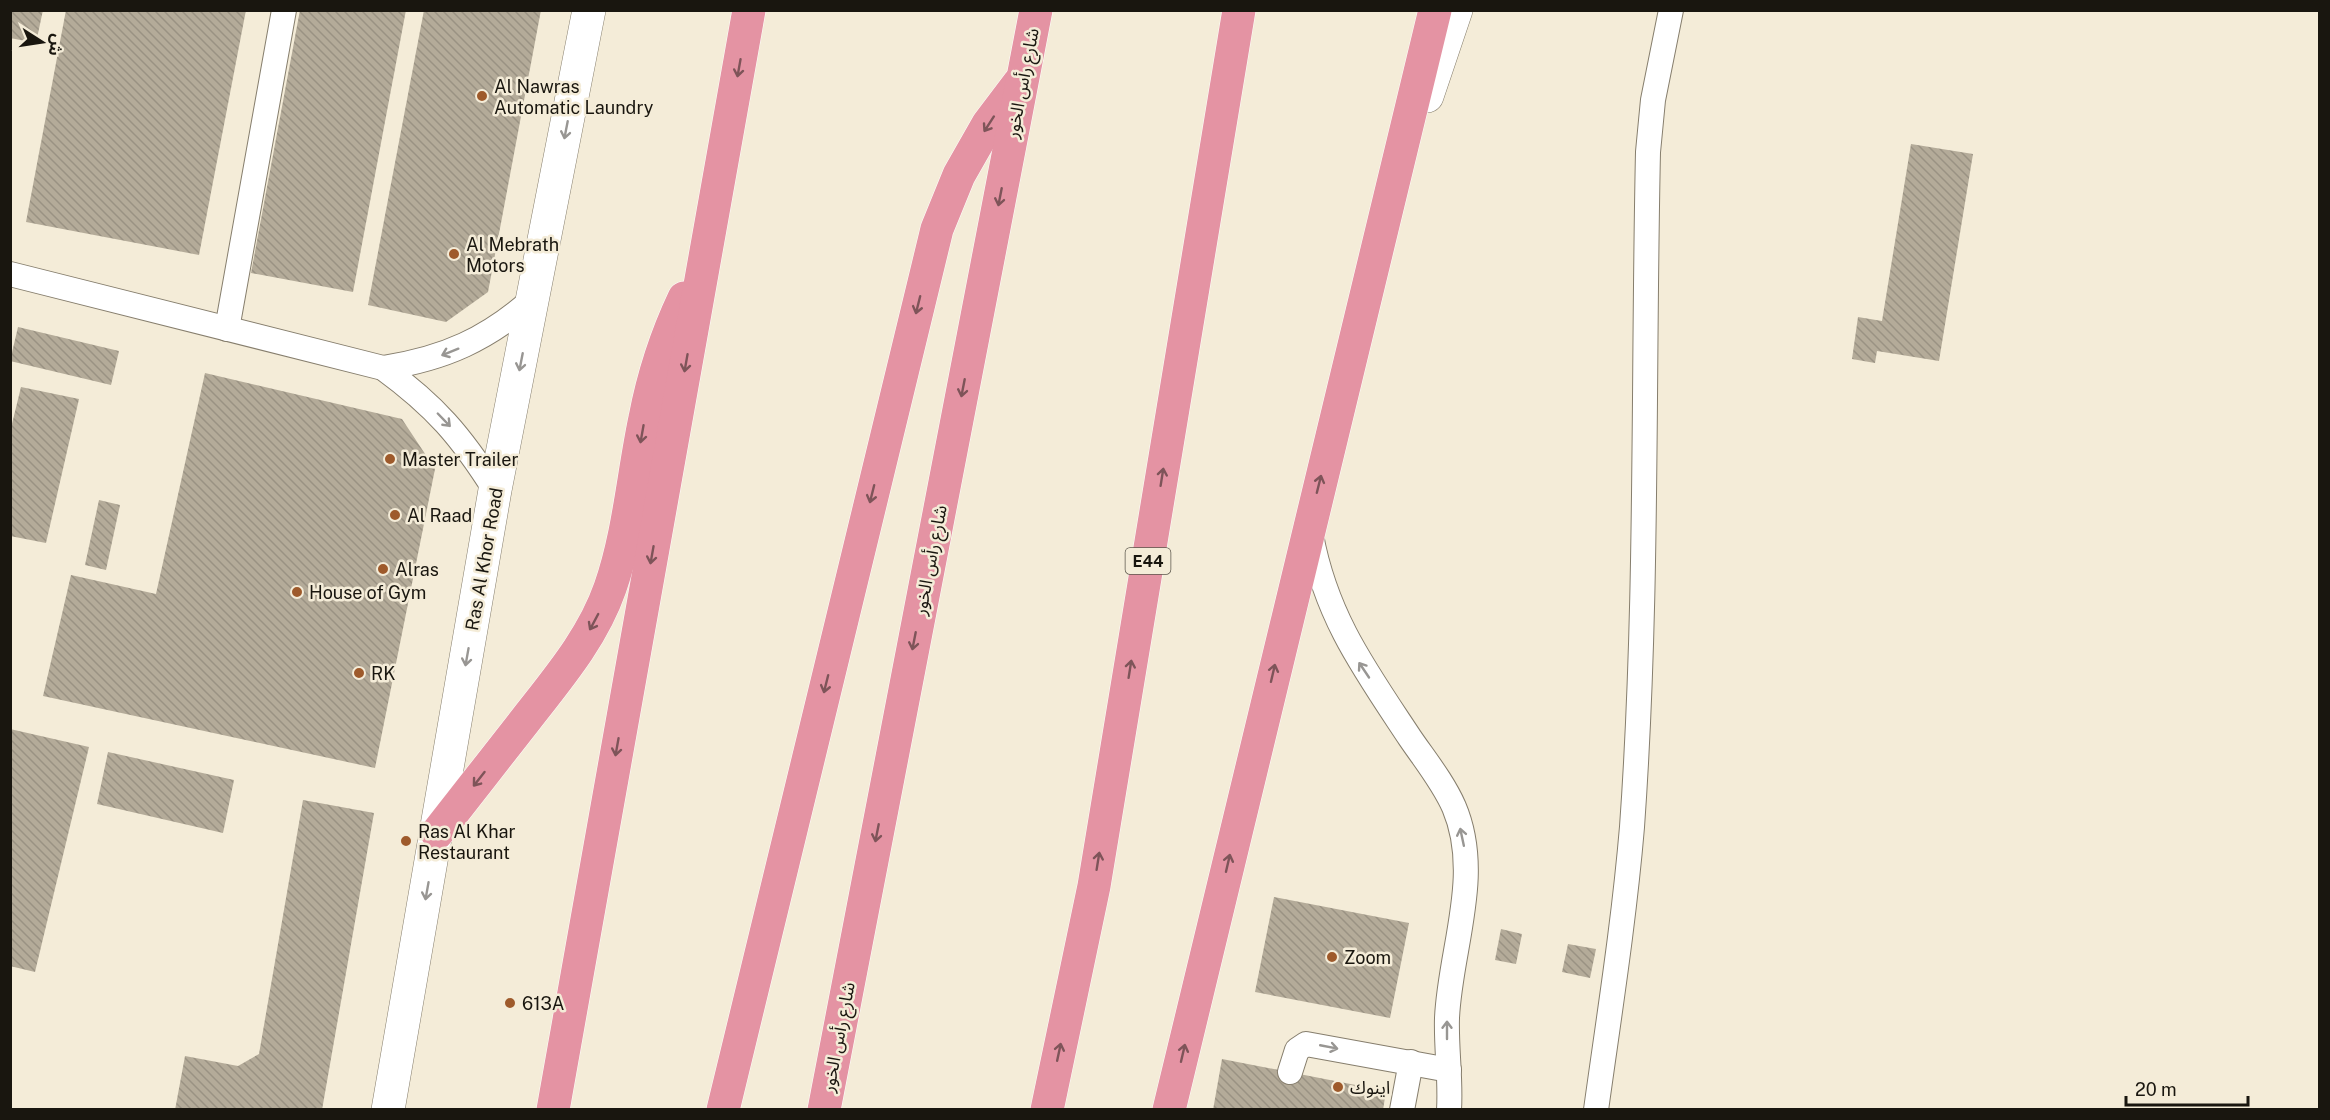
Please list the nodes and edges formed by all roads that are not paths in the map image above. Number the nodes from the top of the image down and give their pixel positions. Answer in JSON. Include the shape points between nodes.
{"nodes":[{"id":1,"x":284,"y":10,"type":"edge"},
{"id":2,"x":589,"y":10,"type":"edge"},
{"id":3,"x":749,"y":10,"type":"edge"},
{"id":4,"x":1036,"y":10,"type":"edge"},
{"id":5,"x":1239,"y":10,"type":"edge"},
{"id":6,"x":1435,"y":10,"type":"edge"},
{"id":7,"x":1456,"y":10,"type":"edge"},
{"id":8,"x":1671,"y":10,"type":"edge"},
{"id":9,"x":1023,"y":77,"type":"junction"},
{"id":10,"x":1387,"y":211,"type":"junction"},
{"id":11,"x":704,"y":262,"type":"junction"},
{"id":12,"x":10,"y":274,"type":"edge"},
{"id":13,"x":534,"y":298,"type":"junction"},
{"id":14,"x":226,"y":329,"type":"junction"},
{"id":15,"x":383,"y":368,"type":"junction"},
{"id":16,"x":495,"y":490,"type":"junction"},
{"id":17,"x":1309,"y":524,"type":"junction"},
{"id":18,"x":437,"y":833,"type":"junction"},
{"id":19,"x":1411,"y":1062,"type":"junction"},
{"id":20,"x":1449,"y":1070,"type":"junction"},
{"id":21,"x":1290,"y":1072,"type":"dead end"},
{"id":22,"x":388,"y":1110,"type":"edge"},
{"id":23,"x":553,"y":1110,"type":"edge"},
{"id":24,"x":723,"y":1110,"type":"edge"},
{"id":25,"x":824,"y":1110,"type":"edge"},
{"id":26,"x":1047,"y":1110,"type":"edge"},
{"id":27,"x":1169,"y":1110,"type":"edge"},
{"id":28,"x":1402,"y":1110,"type":"edge"},
{"id":29,"x":1449,"y":1110,"type":"edge"},
{"id":30,"x":1596,"y":1110,"type":"edge"}],
"edges":[{"from":1,"to":14,"type":"lane"},
{"from":2,"to":13,"type":"street","name":"Ras Al Khor Road","one_way":true},
{"from":3,"to":11,"type":"highway","one_way":true},
{"from":4,"to":9,"type":"highway","name":"شارع رأس الخور"},
{"from":26,"to":5,"type":"highway","number":"E44","one_way":true,"via":[[1094,886]]},
{"from":6,"to":10,"type":"highway"},
{"from":7,"to":10,"type":"street"},
{"from":8,"to":30,"type":"lane","via":[[1653,100],[1648,152],[1640,662],[1632,827]]},
{"from":9,"to":24,"type":"highway","one_way":true,"via":[[982,134],[959,175],[937,229]]},
{"from":9,"to":25,"type":"highway","name":"شارع رأس الخور","one_way":true},
{"from":17,"to":10,"type":"highway","one_way":true},
{"from":11,"to":18,"type":"highway","one_way":true,"via":[[684,299],[654,377],[620,556],[596,620],[579,650]]},
{"from":11,"to":23,"type":"highway","one_way":true},
{"from":12,"to":14,"type":"lane"},
{"from":13,"to":15,"type":"lane","one_way":true,"via":[[513,317],[464,346],[429,359]]},
{"from":13,"to":16,"type":"street","name":"Ras Al Khor Road","one_way":true},
{"from":14,"to":15,"type":"lane"},
{"from":15,"to":16,"type":"lane","one_way":true,"via":[[447,422]]},
{"from":16,"to":18,"type":"street","name":"Ras Al Khor Road","one_way":true},
{"from":20,"to":17,"type":"lane","one_way":true,"via":[[1449,995],[1466,884],[1462,832],[1441,784],[1340,628],[1315,560]]},
{"from":27,"to":17,"type":"highway","one_way":true},
{"from":18,"to":22,"type":"street","name":"Ras Al Khor Road","one_way":true},
{"from":19,"to":20,"type":"lane"},
{"from":21,"to":19,"type":"lane","one_way":true,"via":[[1297,1050],[1306,1044]]},
{"from":19,"to":28,"type":"lane"},
{"from":20,"to":29,"type":"lane"}]}
